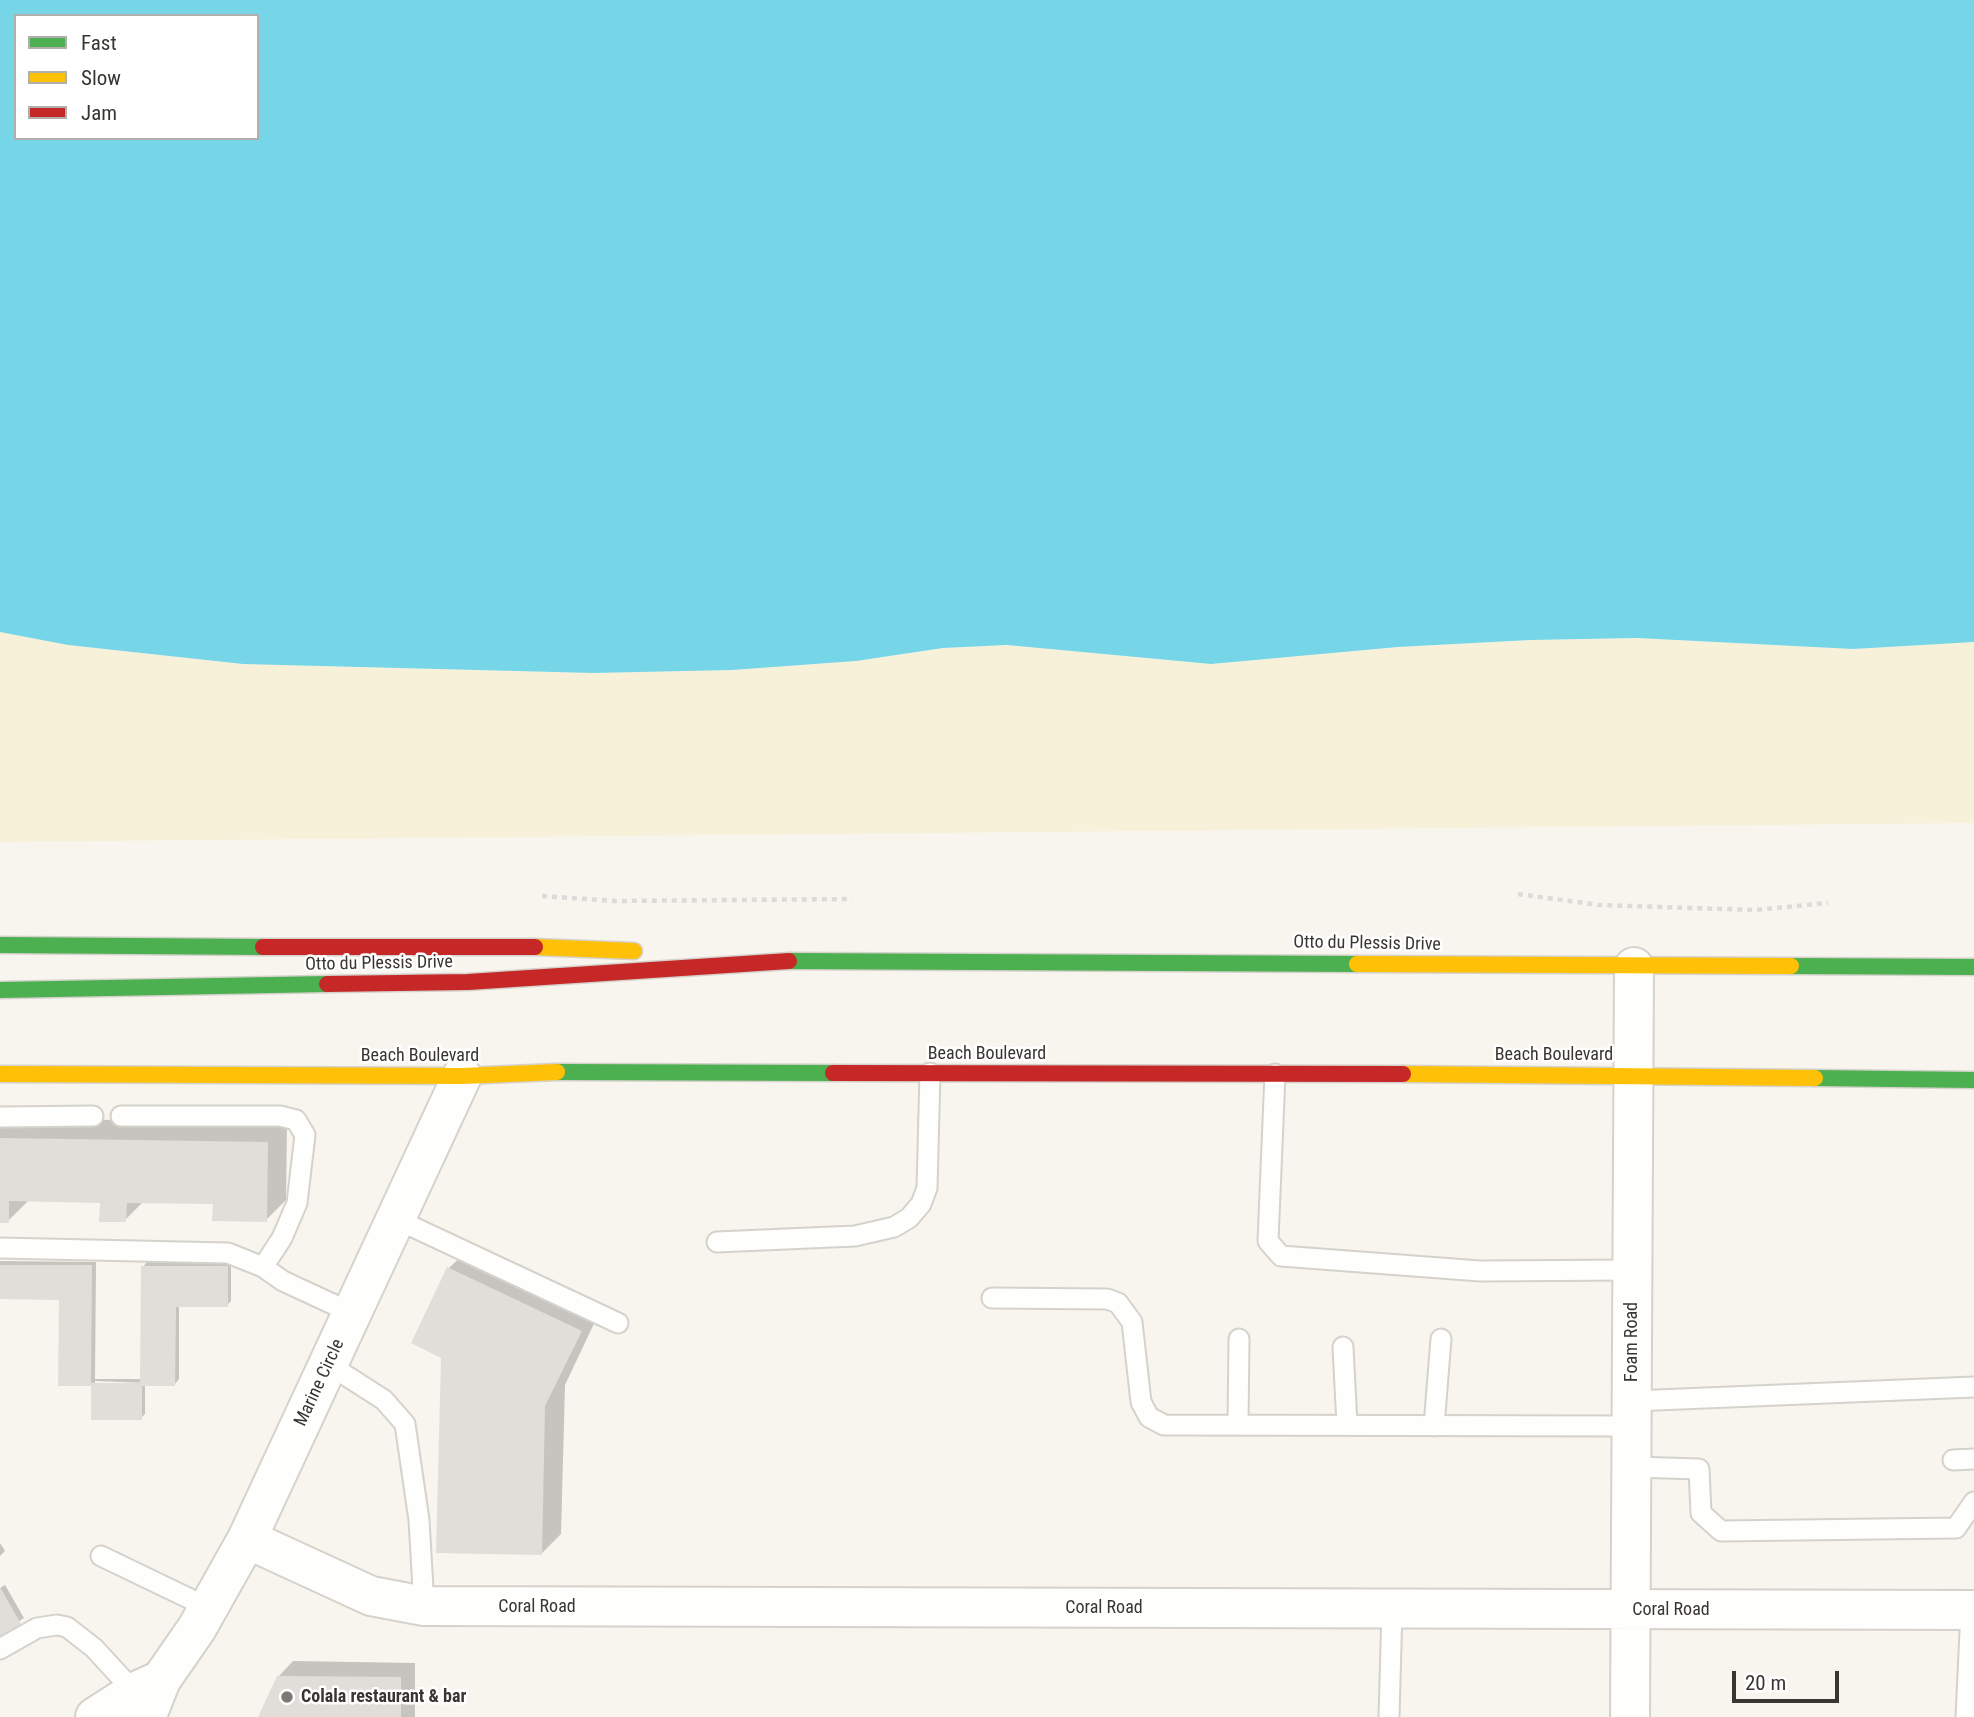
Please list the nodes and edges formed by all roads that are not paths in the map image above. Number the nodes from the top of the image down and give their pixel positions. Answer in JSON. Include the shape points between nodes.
{"nodes":[{"id":1,"x":0,"y":945,"type":"edge"},
{"id":2,"x":758,"y":962,"type":"junction"},
{"id":3,"x":1634,"y":967,"type":"junction"},
{"id":4,"x":1974,"y":967,"type":"edge"},
{"id":5,"x":0,"y":990,"type":"edge"},
{"id":6,"x":930,"y":1073,"type":"junction"},
{"id":7,"x":0,"y":1074,"type":"edge"},
{"id":8,"x":1275,"y":1074,"type":"junction"},
{"id":9,"x":1633,"y":1075,"type":"junction"},
{"id":10,"x":462,"y":1076,"type":"junction"},
{"id":11,"x":1974,"y":1080,"type":"edge"},
{"id":12,"x":93,"y":1116,"type":"dead end"},
{"id":13,"x":121,"y":1116,"type":"dead end"},
{"id":14,"x":0,"y":1117,"type":"edge"},
{"id":15,"x":396,"y":1219,"type":"junction"},
{"id":16,"x":717,"y":1242,"type":"dead end"},
{"id":17,"x":0,"y":1248,"type":"edge"},
{"id":18,"x":264,"y":1267,"type":"junction"},
{"id":19,"x":1632,"y":1270,"type":"junction"},
{"id":20,"x":992,"y":1298,"type":"dead end"},
{"id":21,"x":352,"y":1313,"type":"junction"},
{"id":22,"x":618,"y":1323,"type":"dead end"},
{"id":23,"x":1239,"y":1339,"type":"dead end"},
{"id":24,"x":1441,"y":1339,"type":"dead end"},
{"id":25,"x":1343,"y":1347,"type":"dead end"},
{"id":26,"x":328,"y":1364,"type":"junction"},
{"id":27,"x":1974,"y":1387,"type":"edge"},
{"id":28,"x":1631,"y":1413,"type":"junction"},
{"id":29,"x":1238,"y":1425,"type":"junction"},
{"id":30,"x":1347,"y":1425,"type":"junction"},
{"id":31,"x":1434,"y":1426,"type":"junction"},
{"id":32,"x":1974,"y":1459,"type":"edge"},
{"id":33,"x":1953,"y":1460,"type":"dead end"},
{"id":34,"x":1632,"y":1467,"type":"junction"},
{"id":35,"x":1974,"y":1502,"type":"edge"},
{"id":36,"x":247,"y":1539,"type":"junction"},
{"id":37,"x":101,"y":1556,"type":"dead end"},
{"id":38,"x":424,"y":1606,"type":"junction"},
{"id":39,"x":209,"y":1608,"type":"junction"},
{"id":40,"x":1392,"y":1609,"type":"junction"},
{"id":41,"x":1630,"y":1610,"type":"junction"},
{"id":42,"x":1973,"y":1610,"type":"edge"},
{"id":43,"x":0,"y":1649,"type":"edge"},
{"id":44,"x":147,"y":1699,"type":"edge"},
{"id":45,"x":94,"y":1717,"type":"edge"},
{"id":46,"x":1389,"y":1717,"type":"edge"},
{"id":47,"x":1630,"y":1717,"type":"edge"},
{"id":48,"x":1966,"y":1717,"type":"edge"}],
"edges":[{"from":1,"to":2,"type":"main road","name":"Otto du Plessis Drive","via":[[566,946]]},
{"from":2,"to":3,"type":"main road","name":"Otto du Plessis Drive"},
{"from":2,"to":5,"type":"main road","name":"Otto du Plessis Drive","via":[[468,982]]},
{"from":3,"to":4,"type":"main road","name":"Otto du Plessis Drive"},
{"from":3,"to":9,"type":"street","name":"Foam Road"},
{"from":6,"to":8,"type":"main road","name":"Beach Boulevard"},
{"from":6,"to":10,"type":"main road","name":"Beach Boulevard","via":[[537,1072]]},
{"from":6,"to":16,"type":"lane","via":[[927,1188],[909,1218],[894,1227],[855,1236]]},
{"from":7,"to":10,"type":"main road","name":"Beach Boulevard"},
{"from":8,"to":9,"type":"main road","name":"Beach Boulevard"},
{"from":8,"to":19,"type":"lane","via":[[1268,1241],[1281,1256],[1480,1271]]},
{"from":9,"to":11,"type":"main road","name":"Beach Boulevard"},
{"from":9,"to":19,"type":"street","name":"Foam Road"},
{"from":10,"to":15,"type":"street","name":"Marine Circle"},
{"from":12,"to":14,"type":"lane"},
{"from":13,"to":18,"type":"lane","via":[[280,1116],[296,1120],[305,1135],[297,1203]]},
{"from":15,"to":21,"type":"street","name":"Marine Circle"},
{"from":15,"to":22,"type":"lane"},
{"from":17,"to":18,"type":"lane","via":[[228,1253]]},
{"from":18,"to":21,"type":"lane","via":[[283,1282]]},
{"from":19,"to":28,"type":"street","name":"Foam Road"},
{"from":20,"to":29,"type":"lane","via":[[1113,1300],[1132,1322],[1141,1402],[1149,1417],[1164,1425]]},
{"from":21,"to":26,"type":"street","name":"Marine Circle"},
{"from":23,"to":29,"type":"lane"},
{"from":24,"to":31,"type":"lane"},
{"from":25,"to":30,"type":"lane"},
{"from":26,"to":36,"type":"street","name":"Marine Circle"},
{"from":26,"to":38,"type":"lane","via":[[384,1400],[405,1424]]},
{"from":27,"to":28,"type":"lane"},
{"from":28,"to":31,"type":"lane"},
{"from":28,"to":34,"type":"street","name":"Foam Road"},
{"from":29,"to":30,"type":"lane"},
{"from":30,"to":31,"type":"lane"},
{"from":32,"to":33,"type":"lane"},
{"from":34,"to":35,"type":"lane","via":[[1699,1469],[1701,1513],[1721,1531],[1956,1528]]},
{"from":34,"to":41,"type":"street","name":"Foam Road"},
{"from":36,"to":38,"type":"street","name":"Coral Road","via":[[371,1597]]},
{"from":36,"to":39,"type":"street","name":"Marine Circle"},
{"from":37,"to":39,"type":"lane"},
{"from":38,"to":40,"type":"street","name":"Coral Road"},
{"from":39,"to":44,"type":"street","name":"Marine Circle"},
{"from":40,"to":41,"type":"street","name":"Coral Road"},
{"from":40,"to":46,"type":"lane"},
{"from":41,"to":42,"type":"street","name":"Coral Road"},
{"from":41,"to":47,"type":"street","name":"Foam Road"},
{"from":42,"to":48,"type":"lane"},
{"from":43,"to":44,"type":"lane","via":[[46,1625],[67,1627]]},
{"from":44,"to":45,"type":"street","name":"Marine Circle"}]}
